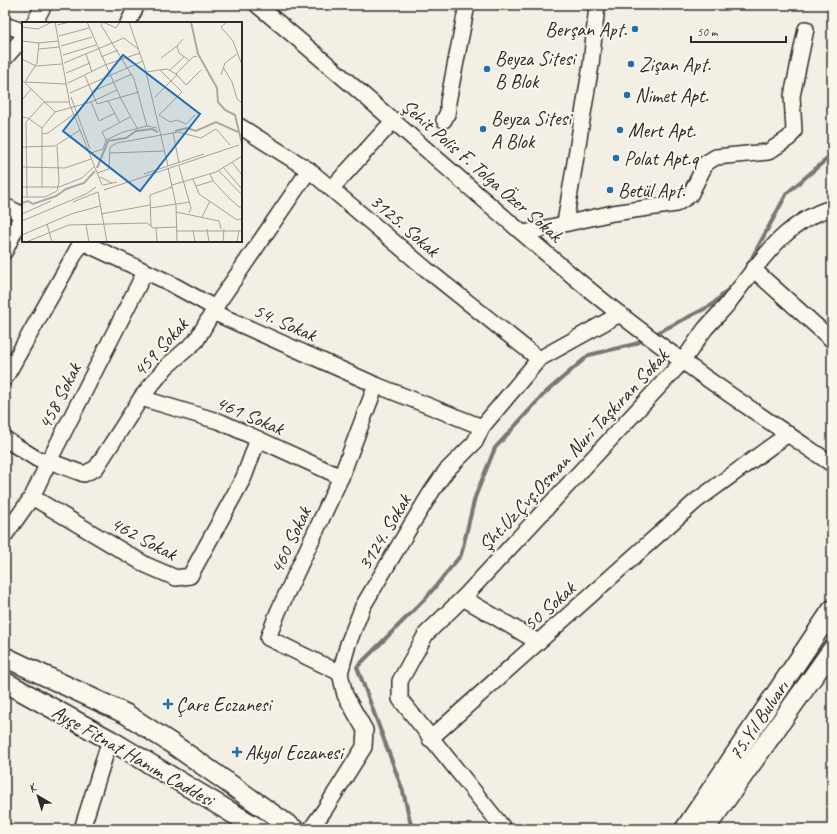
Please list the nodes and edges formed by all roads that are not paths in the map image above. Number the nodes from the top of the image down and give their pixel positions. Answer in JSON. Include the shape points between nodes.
{"nodes":[{"id":1,"x":44,"y":5,"type":"edge"},
{"id":2,"x":137,"y":5,"type":"edge"},
{"id":3,"x":257,"y":5,"type":"edge"},
{"id":4,"x":467,"y":5,"type":"edge"},
{"id":5,"x":597,"y":5,"type":"edge"},
{"id":6,"x":35,"y":22,"type":"edge"},
{"id":7,"x":128,"y":22,"type":"edge"},
{"id":8,"x":5,"y":25,"type":"edge"},
{"id":9,"x":806,"y":29,"type":"dead end"},
{"id":10,"x":22,"y":32,"type":"edge"},
{"id":11,"x":22,"y":39,"type":"edge"},
{"id":12,"x":5,"y":58,"type":"edge"},
{"id":13,"x":394,"y":120,"type":"junction"},
{"id":14,"x":444,"y":120,"type":"dead end"},
{"id":15,"x":242,"y":128,"type":"edge"},
{"id":16,"x":309,"y":170,"type":"junction"},
{"id":17,"x":332,"y":188,"type":"junction"},
{"id":18,"x":5,"y":206,"type":"edge"},
{"id":19,"x":832,"y":208,"type":"edge"},
{"id":20,"x":22,"y":214,"type":"edge"},
{"id":21,"x":22,"y":216,"type":"edge"},
{"id":22,"x":565,"y":223,"type":"junction"},
{"id":23,"x":524,"y":233,"type":"junction"},
{"id":24,"x":80,"y":242,"type":"edge"},
{"id":25,"x":83,"y":242,"type":"edge"},
{"id":26,"x":5,"y":251,"type":"edge"},
{"id":27,"x":753,"y":269,"type":"junction"},
{"id":28,"x":145,"y":272,"type":"junction"},
{"id":29,"x":215,"y":308,"type":"junction"},
{"id":30,"x":626,"y":318,"type":"junction"},
{"id":31,"x":832,"y":340,"type":"edge"},
{"id":32,"x":539,"y":359,"type":"junction"},
{"id":33,"x":682,"y":362,"type":"junction"},
{"id":34,"x":5,"y":378,"type":"edge"},
{"id":35,"x":376,"y":385,"type":"junction"},
{"id":36,"x":141,"y":398,"type":"junction"},
{"id":37,"x":482,"y":427,"type":"junction"},
{"id":38,"x":788,"y":434,"type":"junction"},
{"id":39,"x":5,"y":439,"type":"edge"},
{"id":40,"x":258,"y":439,"type":"junction"},
{"id":41,"x":49,"y":461,"type":"junction"},
{"id":42,"x":832,"y":464,"type":"edge"},
{"id":43,"x":341,"y":477,"type":"junction"},
{"id":44,"x":32,"y":497,"type":"junction"},
{"id":45,"x":5,"y":535,"type":"edge"},
{"id":46,"x":463,"y":598,"type":"junction"},
{"id":47,"x":832,"y":610,"type":"edge"},
{"id":48,"x":538,"y":642,"type":"junction"},
{"id":49,"x":832,"y":650,"type":"edge"},
{"id":50,"x":5,"y":657,"type":"edge"},
{"id":51,"x":340,"y":673,"type":"junction"},
{"id":52,"x":5,"y":682,"type":"edge"},
{"id":53,"x":126,"y":714,"type":"junction"},
{"id":54,"x":430,"y":739,"type":"junction"},
{"id":55,"x":114,"y":742,"type":"junction"},
{"id":56,"x":82,"y":829,"type":"edge"},
{"id":57,"x":259,"y":829,"type":"edge"},
{"id":58,"x":294,"y":829,"type":"edge"},
{"id":59,"x":311,"y":829,"type":"edge"},
{"id":60,"x":504,"y":829,"type":"edge"},
{"id":61,"x":685,"y":829,"type":"edge"},
{"id":62,"x":705,"y":829,"type":"edge"}],
"edges":[{"from":1,"to":6,"type":"street"},
{"from":2,"to":7,"type":"street"},
{"from":3,"to":13,"type":"street","name":"Şehit Polis F. Tolga Özer Sokak"},
{"from":4,"to":14,"type":"street","via":[[448,112]]},
{"from":5,"to":22,"type":"street","via":[[591,65]]},
{"from":8,"to":10,"type":"street"},
{"from":9,"to":22,"type":"street","via":[[792,96],[794,132],[790,138],[768,152],[716,157],[706,163],[690,195],[676,204]]},
{"from":11,"to":12,"type":"street"},
{"from":13,"to":17,"type":"street"},
{"from":13,"to":23,"type":"street","name":"Şehit Polis F. Tolga Özer Sokak"},
{"from":15,"to":16,"type":"street","name":"3125. Sokak"},
{"from":16,"to":17,"type":"street","name":"3125. Sokak"},
{"from":16,"to":29,"type":"street","name":"459 Sokak"},
{"from":17,"to":32,"type":"street","name":"3125. Sokak","via":[[426,269]]},
{"from":18,"to":20,"type":"street"},
{"from":19,"to":27,"type":"street","name":"Şht.Uz.Çvş.Osman Nuri Taşkıran Sokak","via":[[821,211],[795,227],[766,253]]},
{"from":21,"to":26,"type":"street"},
{"from":22,"to":23,"type":"street"},
{"from":23,"to":30,"type":"street","name":"Şehit Polis F. Tolga Özer Sokak"},
{"from":24,"to":34,"type":"street"},
{"from":25,"to":28,"type":"street","name":"54. Sokak"},
{"from":27,"to":31,"type":"street"},
{"from":27,"to":33,"type":"street","name":"Şht.Uz.Çvş.Osman Nuri Taşkıran Sokak"},
{"from":28,"to":29,"type":"street","name":"54. Sokak"},
{"from":28,"to":41,"type":"street","name":"458 Sokak"},
{"from":29,"to":35,"type":"street","name":"54. Sokak","via":[[217,314]]},
{"from":29,"to":36,"type":"street","name":"459 Sokak","via":[[196,341],[166,367]]},
{"from":30,"to":32,"type":"street","name":"3124. Sokak"},
{"from":30,"to":33,"type":"street","name":"Şehit Polis F. Tolga Özer Sokak"},
{"from":32,"to":37,"type":"street","name":"3124. Sokak"},
{"from":33,"to":38,"type":"street","name":"Şehit Polis F. Tolga Özer Sokak"},
{"from":33,"to":46,"type":"street","name":"Şht.Uz.Çvş.Osman Nuri Taşkıran Sokak"},
{"from":35,"to":37,"type":"street","name":"54. Sokak"},
{"from":35,"to":43,"type":"street","name":"460 Sokak"},
{"from":36,"to":40,"type":"street","name":"461 Sokak","via":[[221,422]]},
{"from":36,"to":41,"type":"street","name":"459 Sokak","via":[[96,468],[84,474]]},
{"from":37,"to":51,"type":"street","name":"3124. Sokak","via":[[475,442],[446,471],[432,491],[363,606]]},
{"from":38,"to":42,"type":"street","name":"Şehit Polis F. Tolga Özer Sokak"},
{"from":38,"to":48,"type":"street","name":"50 Sokak","via":[[696,501]]},
{"from":39,"to":41,"type":"street","name":"459 Sokak","via":[[37,459]]},
{"from":40,"to":43,"type":"street","name":"461 Sokak"},
{"from":40,"to":44,"type":"street","name":"462 Sokak","via":[[244,477],[190,576],[176,578],[146,565]]},
{"from":41,"to":44,"type":"street","name":"458 Sokak"},
{"from":43,"to":51,"type":"street","name":"460 Sokak","via":[[268,638]]},
{"from":44,"to":45,"type":"street","name":"458 Sokak"},
{"from":46,"to":48,"type":"street"},
{"from":46,"to":54,"type":"street","name":"Şht.Uz.Çvş.Osman Nuri Taşkıran Sokak","via":[[426,634],[400,681],[400,699]]},
{"from":47,"to":61,"type":"main road","name":"75.Yıl Bulvarı"},
{"from":48,"to":54,"type":"street","name":"50 Sokak"},
{"from":49,"to":62,"type":"main road","name":"75.Yıl Bulvarı"},
{"from":50,"to":53,"type":"main road","name":"Ayşe Fitnat Hanım Caddesi"},
{"from":51,"to":59,"type":"street","name":"3124. Sokak","via":[[345,695],[365,730],[364,747],[326,810]]},
{"from":52,"to":55,"type":"main road","name":"Ayşe Fitnat Hanım Caddesi"},
{"from":53,"to":55,"type":"main road","via":[[110,728]]},
{"from":53,"to":58,"type":"main road","name":"Ayşe Fitnat Hanım Caddesi"},
{"from":54,"to":60,"type":"street"},
{"from":55,"to":56,"type":"street"},
{"from":55,"to":57,"type":"main road","name":"Ayşe Fitnat Hanım Caddesi"}]}
